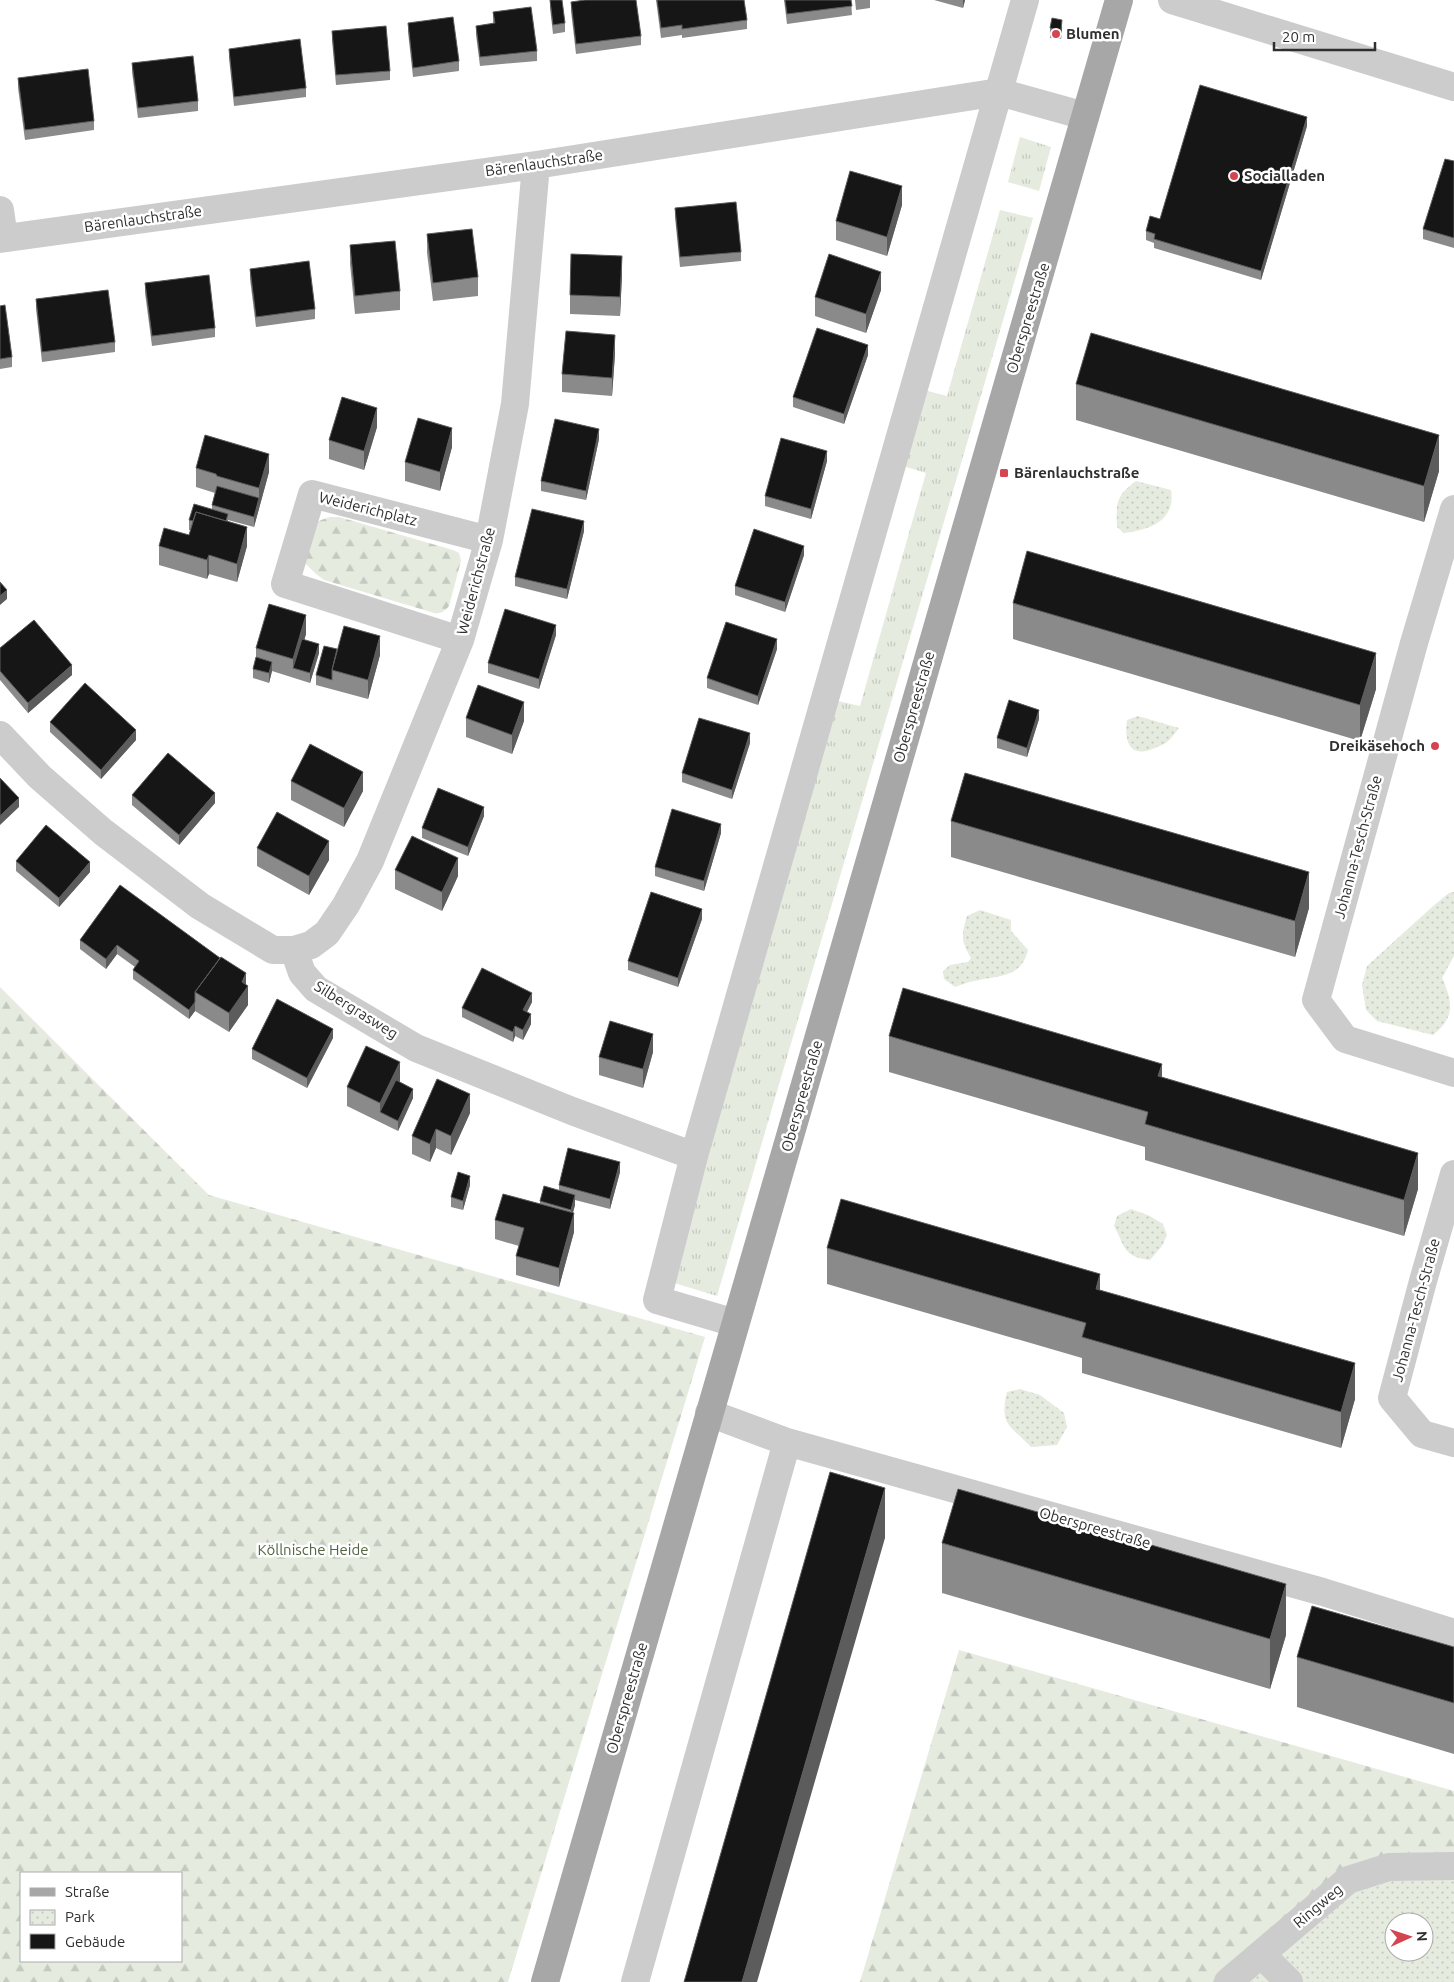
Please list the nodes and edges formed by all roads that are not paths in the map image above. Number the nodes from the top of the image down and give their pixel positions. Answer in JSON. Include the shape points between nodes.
{"nodes":[{"id":1,"x":1025,"y":0,"type":"edge"},
{"id":2,"x":1119,"y":0,"type":"edge"},
{"id":3,"x":1172,"y":0,"type":"edge"},
{"id":4,"x":1454,"y":87,"type":"edge"},
{"id":5,"x":999,"y":92,"type":"junction"},
{"id":6,"x":1085,"y":116,"type":"junction"},
{"id":7,"x":536,"y":165,"type":"junction"},
{"id":8,"x":0,"y":210,"type":"edge"},
{"id":9,"x":2,"y":238,"type":"edge"},
{"id":10,"x":1454,"y":509,"type":"edge"},
{"id":11,"x":489,"y":540,"type":"junction"},
{"id":12,"x":460,"y":640,"type":"junction"},
{"id":13,"x":0,"y":735,"type":"edge"},
{"id":14,"x":294,"y":950,"type":"junction"},
{"id":15,"x":1454,"y":1072,"type":"edge"},
{"id":16,"x":694,"y":1156,"type":"junction"},
{"id":17,"x":1454,"y":1174,"type":"edge"},
{"id":18,"x":735,"y":1323,"type":"junction"},
{"id":19,"x":709,"y":1413,"type":"junction"},
{"id":20,"x":787,"y":1442,"type":"junction"},
{"id":21,"x":1454,"y":1443,"type":"edge"},
{"id":22,"x":1454,"y":1633,"type":"edge"},
{"id":23,"x":1454,"y":1866,"type":"edge"},
{"id":24,"x":1261,"y":1954,"type":"junction"},
{"id":25,"x":545,"y":1982,"type":"edge"},
{"id":26,"x":635,"y":1982,"type":"edge"},
{"id":27,"x":1228,"y":1982,"type":"edge"},
{"id":28,"x":1289,"y":1982,"type":"edge"}],
"edges":[{"from":1,"to":5,"type":"street"},
{"from":2,"to":6,"type":"main road","name":"Oberspreestraße"},
{"from":3,"to":4,"type":"street"},
{"from":5,"to":6,"type":"street","name":"Bärenlauchstraße"},
{"from":5,"to":7,"type":"street","name":"Bärenlauchstraße"},
{"from":5,"to":16,"type":"street"},
{"from":6,"to":18,"type":"main road","name":"Oberspreestraße"},
{"from":7,"to":9,"type":"street","name":"Bärenlauchstraße"},
{"from":7,"to":11,"type":"street","name":"Weiderichstraße","via":[[515,404]]},
{"from":8,"to":9,"type":"street"},
{"from":10,"to":15,"type":"street","name":"Johanna-Tesch-Straße","via":[[1316,1000],[1345,1039]]},
{"from":11,"to":12,"type":"street","name":"Weiderichstraße"},
{"from":11,"to":12,"type":"street","name":"Weiderichplatz","via":[[312,494],[286,584]]},
{"from":12,"to":14,"type":"street","name":"Weiderichstraße","via":[[370,861],[327,933],[311,945]]},
{"from":13,"to":14,"type":"street","via":[[40,777],[103,832],[200,906],[273,950]]},
{"from":14,"to":16,"type":"street","name":"Silbergrasweg","via":[[302,973],[316,988],[416,1048]]},
{"from":16,"to":18,"type":"street","via":[[657,1300]]},
{"from":17,"to":21,"type":"street","name":"Johanna-Tesch-Straße","via":[[1392,1398],[1422,1434]]},
{"from":18,"to":19,"type":"main road","name":"Oberspreestraße"},
{"from":19,"to":20,"type":"street","name":"Oberspreestraße"},
{"from":19,"to":25,"type":"main road","name":"Oberspreestraße"},
{"from":20,"to":22,"type":"street","name":"Oberspreestraße","via":[[1323,1592]]},
{"from":20,"to":26,"type":"street"},
{"from":23,"to":24,"type":"street","name":"Ringweg","via":[[1389,1868],[1348,1880]]},
{"from":24,"to":27,"type":"street","name":"Ringweg"},
{"from":24,"to":28,"type":"street"}]}
